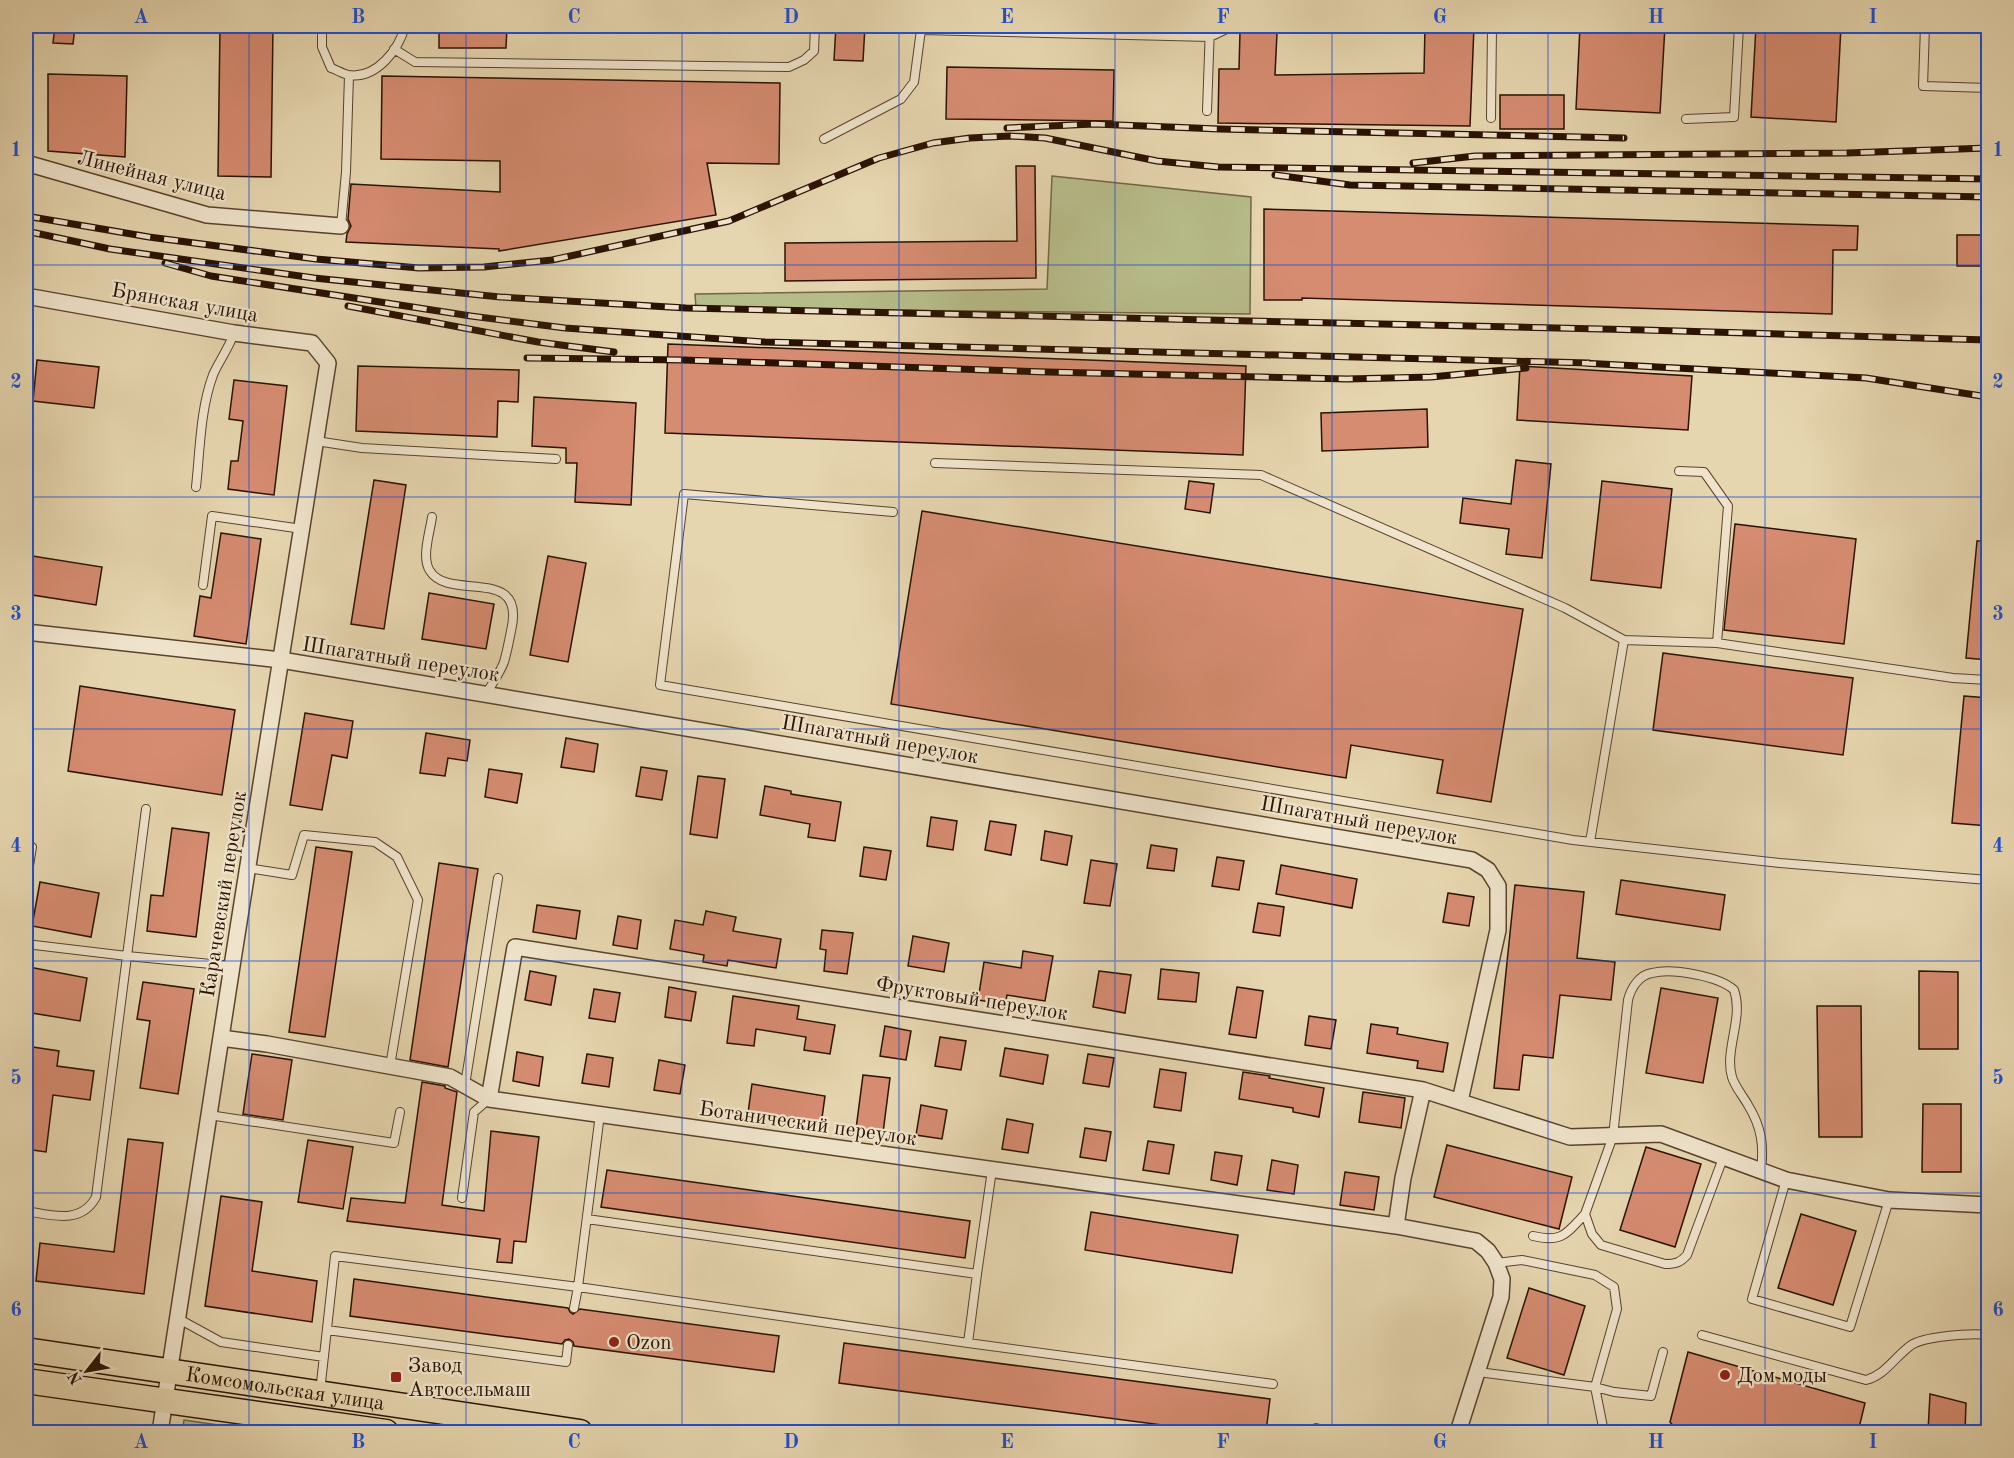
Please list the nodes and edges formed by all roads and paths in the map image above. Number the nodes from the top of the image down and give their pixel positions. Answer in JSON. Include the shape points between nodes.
{"nodes":[{"id":1,"x":322,"y":26,"type":"edge"},
{"id":2,"x":405,"y":26,"type":"edge"},
{"id":3,"x":815,"y":26,"type":"edge"},
{"id":4,"x":1210,"y":26,"type":"edge"},
{"id":5,"x":1233,"y":26,"type":"edge"},
{"id":6,"x":1492,"y":26,"type":"edge"},
{"id":7,"x":1739,"y":26,"type":"edge"},
{"id":8,"x":1925,"y":26,"type":"edge"},
{"id":9,"x":922,"y":28,"type":"edge"},
{"id":10,"x":1210,"y":37,"type":"junction"},
{"id":11,"x":394,"y":49,"type":"junction"},
{"id":12,"x":349,"y":75,"type":"junction"},
{"id":13,"x":1989,"y":88,"type":"edge"},
{"id":14,"x":1207,"y":111,"type":"dead end"},
{"id":15,"x":1491,"y":118,"type":"dead end"},
{"id":16,"x":1686,"y":119,"type":"dead end"},
{"id":17,"x":824,"y":139,"type":"dead end"},
{"id":18,"x":26,"y":163,"type":"edge"},
{"id":19,"x":341,"y":226,"type":"joint"},
{"id":20,"x":26,"y":296,"type":"edge"},
{"id":21,"x":234,"y":333,"type":"junction"},
{"id":22,"x":328,"y":363,"type":"joint"},
{"id":23,"x":316,"y":441,"type":"junction"},
{"id":24,"x":556,"y":459,"type":"dead end"},
{"id":25,"x":935,"y":463,"type":"dead end"},
{"id":26,"x":1679,"y":471,"type":"dead end"},
{"id":27,"x":196,"y":487,"type":"dead end"},
{"id":28,"x":893,"y":512,"type":"dead end"},
{"id":29,"x":432,"y":517,"type":"dead end"},
{"id":30,"x":302,"y":529,"type":"junction"},
{"id":31,"x":203,"y":585,"type":"dead end"},
{"id":32,"x":26,"y":632,"type":"edge"},
{"id":33,"x":1624,"y":639,"type":"junction"},
{"id":34,"x":1717,"y":643,"type":"junction"},
{"id":35,"x":281,"y":660,"type":"junction"},
{"id":36,"x":1989,"y":680,"type":"edge"},
{"id":37,"x":486,"y":694,"type":"junction"},
{"id":38,"x":146,"y":809,"type":"dead end"},
{"id":39,"x":1590,"y":842,"type":"junction"},
{"id":40,"x":26,"y":844,"type":"edge"},
{"id":41,"x":248,"y":868,"type":"junction"},
{"id":42,"x":498,"y":878,"type":"dead end"},
{"id":43,"x":1989,"y":880,"type":"edge"},
{"id":44,"x":26,"y":885,"type":"edge"},
{"id":45,"x":26,"y":944,"type":"edge"},
{"id":46,"x":127,"y":956,"type":"junction"},
{"id":47,"x":232,"y":966,"type":"junction"},
{"id":48,"x":221,"y":1038,"type":"junction"},
{"id":49,"x":390,"y":1066,"type":"junction"},
{"id":50,"x":465,"y":1086,"type":"junction"},
{"id":51,"x":1423,"y":1090,"type":"junction"},
{"id":52,"x":489,"y":1099,"type":"junction"},
{"id":53,"x":1460,"y":1101,"type":"junction"},
{"id":54,"x":400,"y":1113,"type":"dead end"},
{"id":55,"x":600,"y":1114,"type":"junction"},
{"id":56,"x":209,"y":1115,"type":"junction"},
{"id":57,"x":1612,"y":1136,"type":"junction"},
{"id":58,"x":1723,"y":1158,"type":"junction"},
{"id":59,"x":992,"y":1170,"type":"junction"},
{"id":60,"x":1761,"y":1173,"type":"junction"},
{"id":61,"x":1786,"y":1180,"type":"junction"},
{"id":62,"x":462,"y":1198,"type":"dead end"},
{"id":63,"x":1889,"y":1200,"type":"junction"},
{"id":64,"x":1989,"y":1205,"type":"edge"},
{"id":65,"x":26,"y":1211,"type":"edge"},
{"id":66,"x":1585,"y":1214,"type":"junction"},
{"id":67,"x":587,"y":1219,"type":"junction"},
{"id":68,"x":1396,"y":1226,"type":"junction"},
{"id":69,"x":1533,"y":1236,"type":"dead end"},
{"id":70,"x":1496,"y":1263,"type":"junction"},
{"id":71,"x":977,"y":1274,"type":"junction"},
{"id":72,"x":578,"y":1287,"type":"junction"},
{"id":73,"x":574,"y":1308,"type":"dead end"},
{"id":74,"x":177,"y":1318,"type":"junction"},
{"id":75,"x":327,"y":1330,"type":"junction"},
{"id":76,"x":1702,"y":1335,"type":"dead end"},
{"id":77,"x":1989,"y":1335,"type":"edge"},
{"id":78,"x":968,"y":1343,"type":"junction"},
{"id":79,"x":568,"y":1345,"type":"dead end"},
{"id":80,"x":26,"y":1350,"type":"edge"},
{"id":81,"x":1663,"y":1352,"type":"dead end"},
{"id":82,"x":324,"y":1357,"type":"junction"},
{"id":83,"x":169,"y":1371,"type":"junction"},
{"id":84,"x":1478,"y":1372,"type":"junction"},
{"id":85,"x":26,"y":1381,"type":"edge"},
{"id":86,"x":1273,"y":1384,"type":"dead end"},
{"id":87,"x":1596,"y":1387,"type":"junction"},
{"id":88,"x":1989,"y":1389,"type":"edge"},
{"id":89,"x":320,"y":1394,"type":"junction"},
{"id":90,"x":165,"y":1400,"type":"junction"},
{"id":91,"x":1316,"y":1428,"type":"dead end"},
{"id":92,"x":160,"y":1432,"type":"edge"},
{"id":93,"x":386,"y":1432,"type":"edge"},
{"id":94,"x":580,"y":1432,"type":"edge"},
{"id":95,"x":1331,"y":1432,"type":"edge"},
{"id":96,"x":1458,"y":1432,"type":"edge"},
{"id":97,"x":1604,"y":1432,"type":"edge"},
{"id":98,"x":1984,"y":1432,"type":"edge"}],
"edges":[{"from":1,"to":12,"type":"lane","via":[[322,47],[331,68]]},
{"from":2,"to":11,"type":"lane"},
{"from":3,"to":11,"type":"lane","via":[[814,51],[789,67],[415,62]]},
{"from":4,"to":10,"type":"lane"},
{"from":5,"to":10,"type":"lane"},
{"from":6,"to":15,"type":"lane"},
{"from":7,"to":16,"type":"lane","via":[[1734,117]]},
{"from":8,"to":13,"type":"lane","via":[[1923,86]]},
{"from":9,"to":10,"type":"lane"},
{"from":9,"to":17,"type":"lane","via":[[914,82],[901,99]]},
{"from":10,"to":14,"type":"lane"},
{"from":11,"to":12,"type":"lane","via":[[370,72]]},
{"from":12,"to":19,"type":"lane"},
{"from":18,"to":19,"type":"street","name":"Линейная улица","via":[[207,214]]},
{"from":20,"to":21,"type":"street","name":"Брянская улица"},
{"from":21,"to":22,"type":"street","name":"Брянская улица","via":[[312,343]]},
{"from":21,"to":27,"type":"lane","via":[[213,374],[206,402]]},
{"from":22,"to":23,"type":"street","name":"Карачевский переулок"},
{"from":23,"to":24,"type":"lane","via":[[362,448]]},
{"from":23,"to":30,"type":"street","name":"Карачевский переулок"},
{"from":25,"to":33,"type":"lane","via":[[1261,475],[1565,608]]},
{"from":26,"to":34,"type":"lane","via":[[1704,472],[1728,506]]},
{"from":28,"to":39,"type":"lane","via":[[684,494],[660,685]]},
{"from":29,"to":37,"type":"lane","via":[[426,557],[430,572],[442,582],[491,589],[512,604],[514,619],[503,664]]},
{"from":30,"to":31,"type":"lane","via":[[212,516]]},
{"from":30,"to":35,"type":"street","name":"Карачевский переулок"},
{"from":32,"to":35,"type":"street","name":"Шпагатный переулок"},
{"from":33,"to":34,"type":"lane"},
{"from":33,"to":39,"type":"lane"},
{"from":34,"to":36,"type":"lane"},
{"from":35,"to":37,"type":"street","name":"Шпагатный переулок"},
{"from":35,"to":41,"type":"street","name":"Карачевский переулок"},
{"from":37,"to":53,"type":"street","name":"Шпагатный переулок","via":[[1472,860],[1488,870],[1498,886],[1498,930]]},
{"from":38,"to":46,"type":"lane"},
{"from":39,"to":43,"type":"lane"},
{"from":40,"to":44,"type":"lane","via":[[32,847]]},
{"from":41,"to":47,"type":"street","name":"Карачевский переулок"},
{"from":41,"to":49,"type":"lane","via":[[292,875],[303,835],[375,842],[397,857],[418,900]]},
{"from":42,"to":50,"type":"lane"},
{"from":45,"to":46,"type":"lane"},
{"from":46,"to":47,"type":"lane"},
{"from":46,"to":65,"type":"lane","via":[[96,1197],[91,1206],[77,1214]]},
{"from":47,"to":48,"type":"street","name":"Карачевский переулок"},
{"from":48,"to":49,"type":"street","name":"Ботанический переулок"},
{"from":48,"to":56,"type":"street","name":"Карачевский переулок"},
{"from":49,"to":50,"type":"street","name":"Ботанический переулок","via":[[450,1077]]},
{"from":50,"to":52,"type":"street","name":"Ботанический переулок"},
{"from":51,"to":52,"type":"street","name":"Фруктовый переулок","via":[[514,946]]},
{"from":51,"to":53,"type":"street","name":"Фруктовый переулок"},
{"from":51,"to":68,"type":"street"},
{"from":52,"to":55,"type":"street","name":"Ботанический переулок"},
{"from":52,"to":62,"type":"lane","via":[[474,1112]]},
{"from":53,"to":57,"type":"street","name":"Фруктовый переулок","via":[[1570,1137]]},
{"from":54,"to":56,"type":"lane","via":[[394,1143]]},
{"from":55,"to":59,"type":"street","name":"Ботанический переулок"},
{"from":55,"to":67,"type":"lane"},
{"from":56,"to":74,"type":"street","name":"Карачевский переулок"},
{"from":57,"to":58,"type":"street","via":[[1661,1134]]},
{"from":57,"to":60,"type":"lane","via":[[1630,990],[1652,973],[1676,972],[1720,981],[1736,995],[1732,1077],[1762,1134]]},
{"from":57,"to":66,"type":"lane"},
{"from":58,"to":60,"type":"street"},
{"from":58,"to":66,"type":"lane","via":[[1681,1262],[1665,1264],[1601,1245]]},
{"from":59,"to":68,"type":"street","name":"Ботанический переулок"},
{"from":59,"to":71,"type":"lane"},
{"from":60,"to":61,"type":"street"},
{"from":61,"to":63,"type":"street"},
{"from":61,"to":63,"type":"lane","via":[[1752,1299],[1850,1327]]},
{"from":63,"to":64,"type":"street"},
{"from":66,"to":69,"type":"lane","via":[[1565,1235],[1550,1240]]},
{"from":67,"to":71,"type":"lane"},
{"from":67,"to":72,"type":"lane"},
{"from":68,"to":70,"type":"street","name":"Ботанический переулок","via":[[1476,1241]]},
{"from":70,"to":84,"type":"street","via":[[1502,1279],[1501,1297]]},
{"from":70,"to":87,"type":"lane","via":[[1522,1260],[1595,1275],[1614,1287],[1617,1309]]},
{"from":71,"to":78,"type":"lane"},
{"from":72,"to":73,"type":"lane"},
{"from":72,"to":75,"type":"lane","via":[[335,1256]]},
{"from":72,"to":78,"type":"lane"},
{"from":74,"to":82,"type":"lane","via":[[221,1342]]},
{"from":74,"to":83,"type":"street","name":"Карачевский переулок"},
{"from":75,"to":79,"type":"lane","via":[[566,1362]]},
{"from":75,"to":82,"type":"lane"},
{"from":76,"to":77,"type":"lane","via":[[1866,1380],[1878,1377],[1914,1343],[1964,1334]]},
{"from":78,"to":86,"type":"lane"},
{"from":80,"to":83,"type":"main road","name":"Комсомольская улица"},
{"from":81,"to":87,"type":"lane","via":[[1651,1396]]},
{"from":82,"to":89,"type":"lane"},
{"from":83,"to":89,"type":"main road","name":"Комсомольская улица"},
{"from":83,"to":90,"type":"street","name":"Карачевский переулок"},
{"from":84,"to":87,"type":"lane"},
{"from":84,"to":96,"type":"street"},
{"from":85,"to":90,"type":"main road","name":"Комсомольская улица"},
{"from":87,"to":97,"type":"lane"},
{"from":88,"to":98,"type":"lane"},
{"from":89,"to":94,"type":"main road","name":"Комсомольская улица"},
{"from":90,"to":92,"type":"street","name":"Карачевский переулок"},
{"from":90,"to":93,"type":"main road","name":"Комсомольская улица"},
{"from":91,"to":95,"type":"lane"}]}
